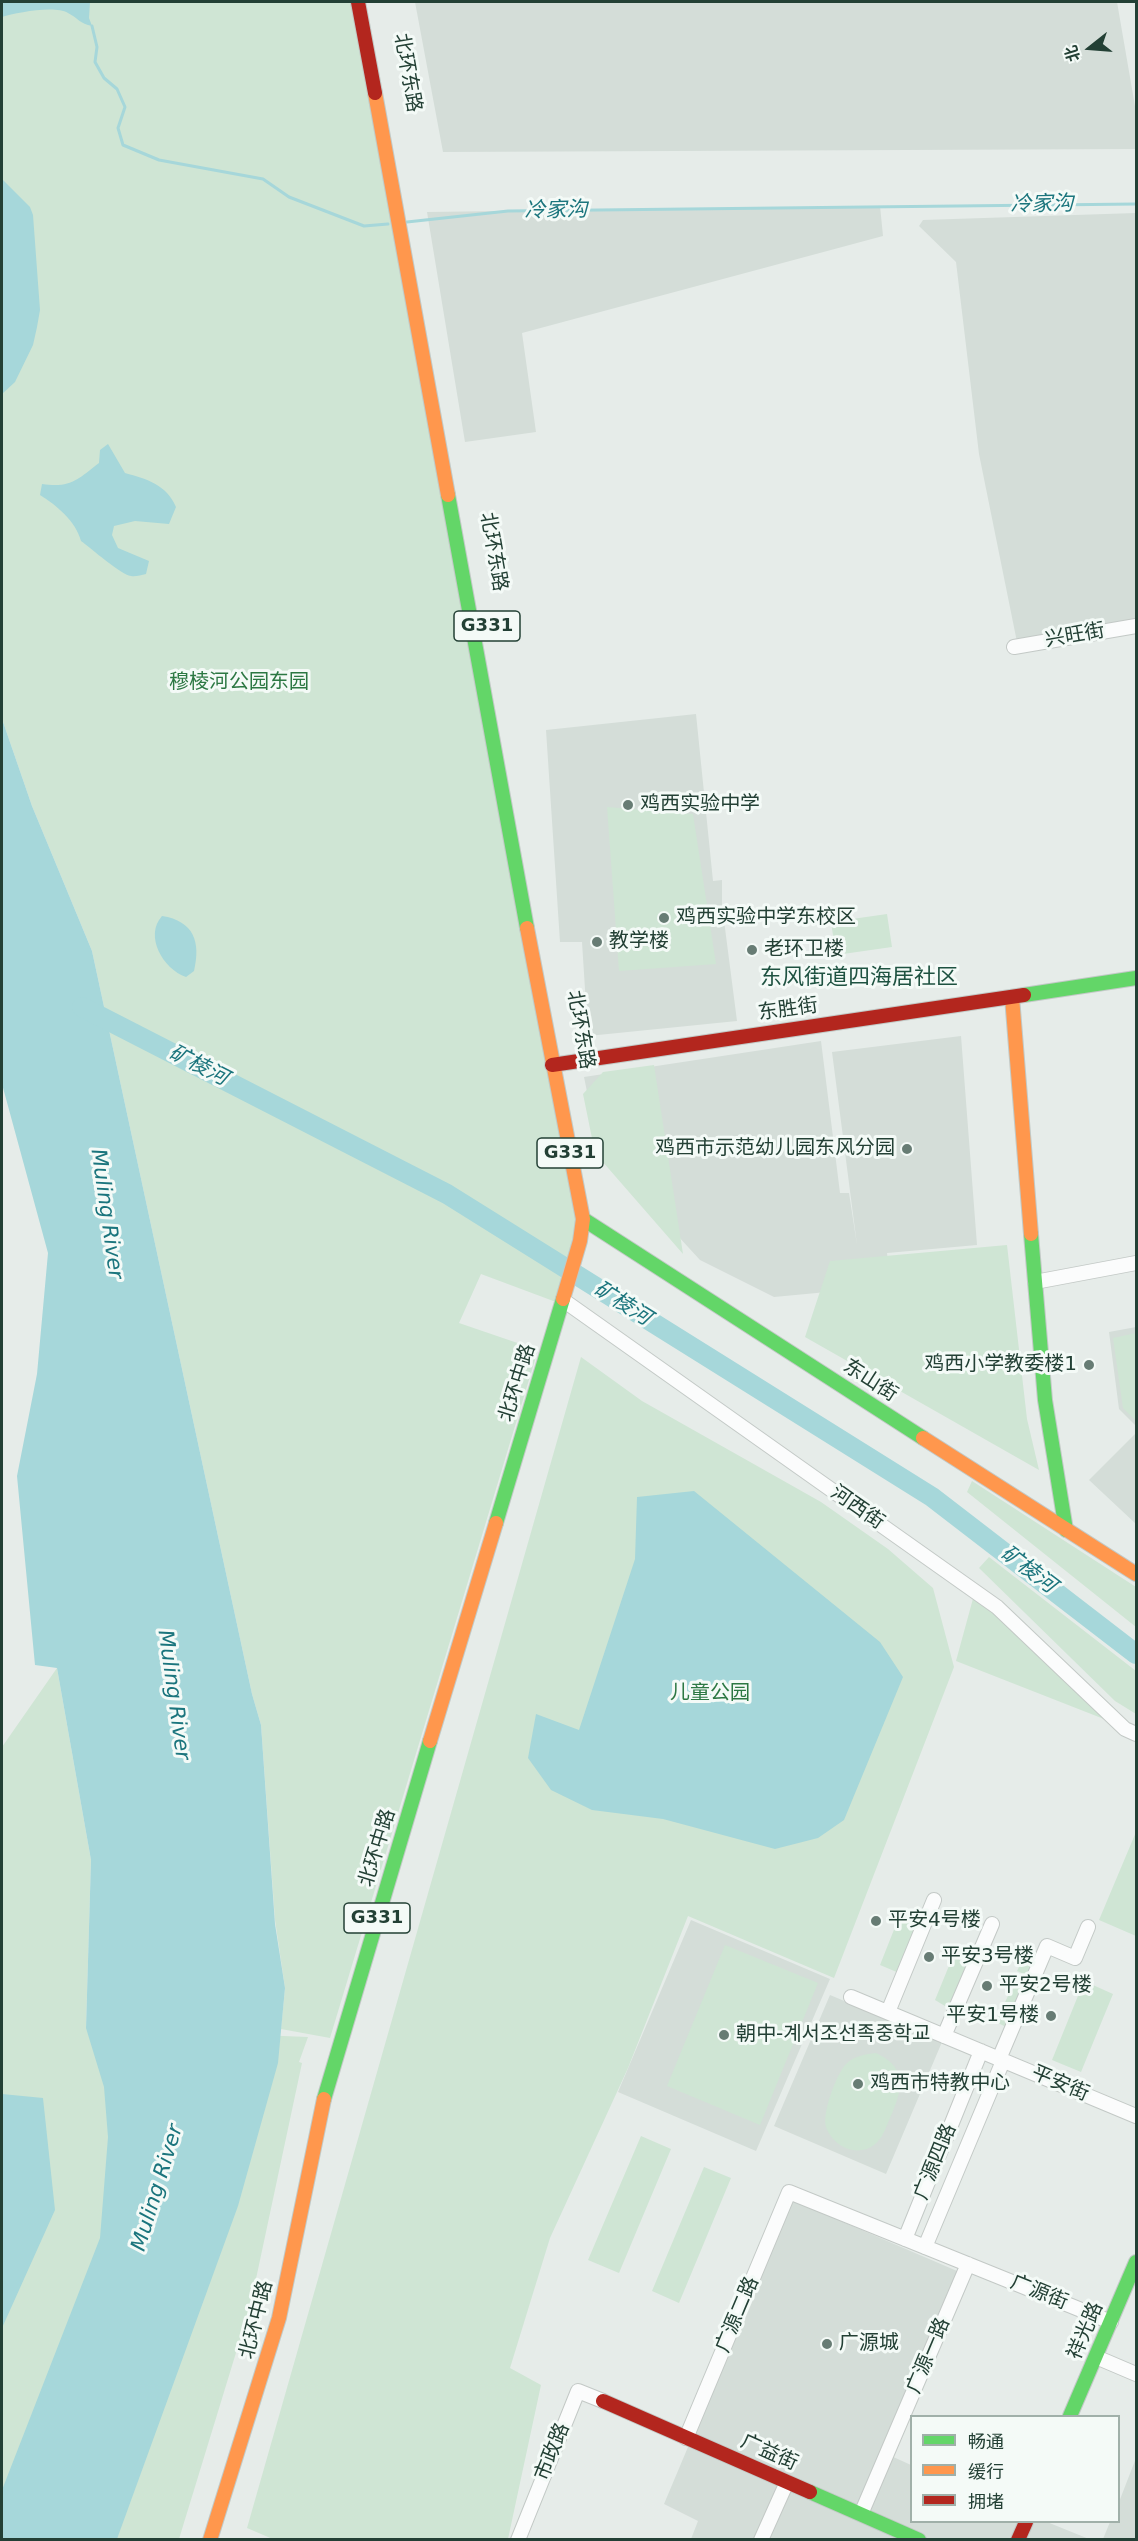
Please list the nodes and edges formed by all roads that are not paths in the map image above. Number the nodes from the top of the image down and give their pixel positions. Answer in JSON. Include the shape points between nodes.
{"nodes":[{"id":1,"x":358,"y":2,"type":"edge"},
{"id":2,"x":1137,"y":626,"type":"edge"},
{"id":3,"x":1014,"y":647,"type":"dead end"},
{"id":4,"x":526,"y":843,"type":"dead end"},
{"id":5,"x":535,"y":890,"type":"dead end"},
{"id":6,"x":541,"y":925,"type":"dead end"},
{"id":7,"x":1137,"y":978,"type":"edge"},
{"id":8,"x":1012,"y":997,"type":"junction"},
{"id":9,"x":559,"y":1064,"type":"junction"},
{"id":10,"x":583,"y":1219,"type":"junction"},
{"id":11,"x":596,"y":1227,"type":"junction"},
{"id":12,"x":585,"y":1246,"type":"junction"},
{"id":13,"x":1137,"y":1263,"type":"edge"},
{"id":14,"x":1035,"y":1282,"type":"junction"},
{"id":15,"x":568,"y":1304,"type":"junction"},
{"id":16,"x":1066,"y":1530,"type":"junction"},
{"id":17,"x":1137,"y":1574,"type":"edge"},
{"id":18,"x":1137,"y":1734,"type":"edge"},
{"id":19,"x":934,"y":1900,"type":"dead end"},
{"id":20,"x":993,"y":1924,"type":"dead end"},
{"id":21,"x":1088,"y":1927,"type":"dead end"},
{"id":22,"x":851,"y":1996,"type":"dead end"},
{"id":23,"x":888,"y":2012,"type":"junction"},
{"id":24,"x":944,"y":2036,"type":"junction"},
{"id":25,"x":981,"y":2051,"type":"junction"},
{"id":26,"x":1001,"y":2060,"type":"junction"},
{"id":27,"x":1137,"y":2116,"type":"edge"},
{"id":28,"x":789,"y":2192,"type":"joint"},
{"id":29,"x":905,"y":2239,"type":"junction"},
{"id":30,"x":925,"y":2247,"type":"junction"},
{"id":31,"x":1137,"y":2262,"type":"edge"},
{"id":32,"x":968,"y":2264,"type":"junction"},
{"id":33,"x":1111,"y":2322,"type":"junction"},
{"id":34,"x":1096,"y":2357,"type":"junction"},
{"id":35,"x":1137,"y":2374,"type":"edge"},
{"id":36,"x":603,"y":2401,"type":"joint"},
{"id":37,"x":1071,"y":2415,"type":"edge"},
{"id":38,"x":686,"y":2438,"type":"junction"},
{"id":39,"x":787,"y":2482,"type":"junction"},
{"id":40,"x":861,"y":2514,"type":"junction"},
{"id":41,"x":1026,"y":2523,"type":"edge"},
{"id":42,"x":210,"y":2540,"type":"edge"},
{"id":43,"x":222,"y":2540,"type":"edge"},
{"id":44,"x":518,"y":2540,"type":"edge"},
{"id":45,"x":761,"y":2540,"type":"edge"},
{"id":46,"x":919,"y":2540,"type":"edge"},
{"id":47,"x":1018,"y":2540,"type":"edge"}],
"edges":[{"from":1,"to":9,"type":"main road","name":"北环东路","number":"G331"},
{"from":2,"to":3,"type":"street","name":"兴旺街"},
{"from":4,"to":5,"type":"main road"},
{"from":6,"to":9,"type":"main road","name":"北环东路","number":"G331"},
{"from":7,"to":8,"type":"main road","name":"东胜街"},
{"from":8,"to":9,"type":"main road","name":"东胜街"},
{"from":8,"to":14,"type":"main road"},
{"from":9,"to":10,"type":"main road","name":"北环东路","number":"G331"},
{"from":9,"to":11,"type":"main road","name":"北环东路","number":"G331"},
{"from":10,"to":11,"type":"main road","name":"东山街"},
{"from":10,"to":12,"type":"main road","name":"北环东路","number":"G331"},
{"from":11,"to":12,"type":"main road","name":"北环东路","number":"G331"},
{"from":11,"to":16,"type":"main road","name":"东山街"},
{"from":12,"to":15,"type":"main road","name":"北环中路","number":"G331"},
{"from":13,"to":14,"type":"street"},
{"from":14,"to":16,"type":"main road","via":[[1045,1400]]},
{"from":15,"to":18,"type":"street","name":"河西街","via":[[997,1606],[1125,1729]]},
{"from":15,"to":42,"type":"main road","name":"北环中路","number":"G331","via":[[328,2081],[279,2318]]},
{"from":15,"to":43,"type":"main road","name":"北环中路","number":"G331","via":[[344,2066],[324,2145],[292,2311]]},
{"from":16,"to":17,"type":"main road","name":"东山街"},
{"from":19,"to":23,"type":"street"},
{"from":20,"to":24,"type":"street"},
{"from":21,"to":26,"type":"street","name":"广源四路","via":[[1075,1958],[1047,1946]]},
{"from":22,"to":23,"type":"street","name":"平安街"},
{"from":23,"to":24,"type":"street","name":"平安街"},
{"from":24,"to":25,"type":"street","name":"平安街"},
{"from":25,"to":26,"type":"street","name":"平安街"},
{"from":25,"to":29,"type":"street","name":"广源四路"},
{"from":26,"to":27,"type":"street","name":"平安街"},
{"from":26,"to":30,"type":"street","name":"广源四路"},
{"from":28,"to":29,"type":"street","name":"广源街"},
{"from":28,"to":38,"type":"street","name":"广源二路"},
{"from":29,"to":30,"type":"street","name":"广源街"},
{"from":30,"to":32,"type":"street","name":"广源街"},
{"from":31,"to":33,"type":"main road","name":"祥光路"},
{"from":32,"to":33,"type":"street","name":"广源街"},
{"from":32,"to":40,"type":"street","name":"广源一路"},
{"from":33,"to":34,"type":"main road","name":"祥光路"},
{"from":34,"to":35,"type":"street"},
{"from":34,"to":37,"type":"main road","name":"祥光路"},
{"from":36,"to":38,"type":"main road","name":"广益街"},
{"from":36,"to":44,"type":"street","name":"市政路","via":[[578,2391]]},
{"from":38,"to":39,"type":"main road","name":"广益街"},
{"from":39,"to":40,"type":"main road","name":"广益街"},
{"from":39,"to":45,"type":"street"},
{"from":40,"to":46,"type":"main road","name":"广益街"},
{"from":41,"to":47,"type":"main road"}]}
